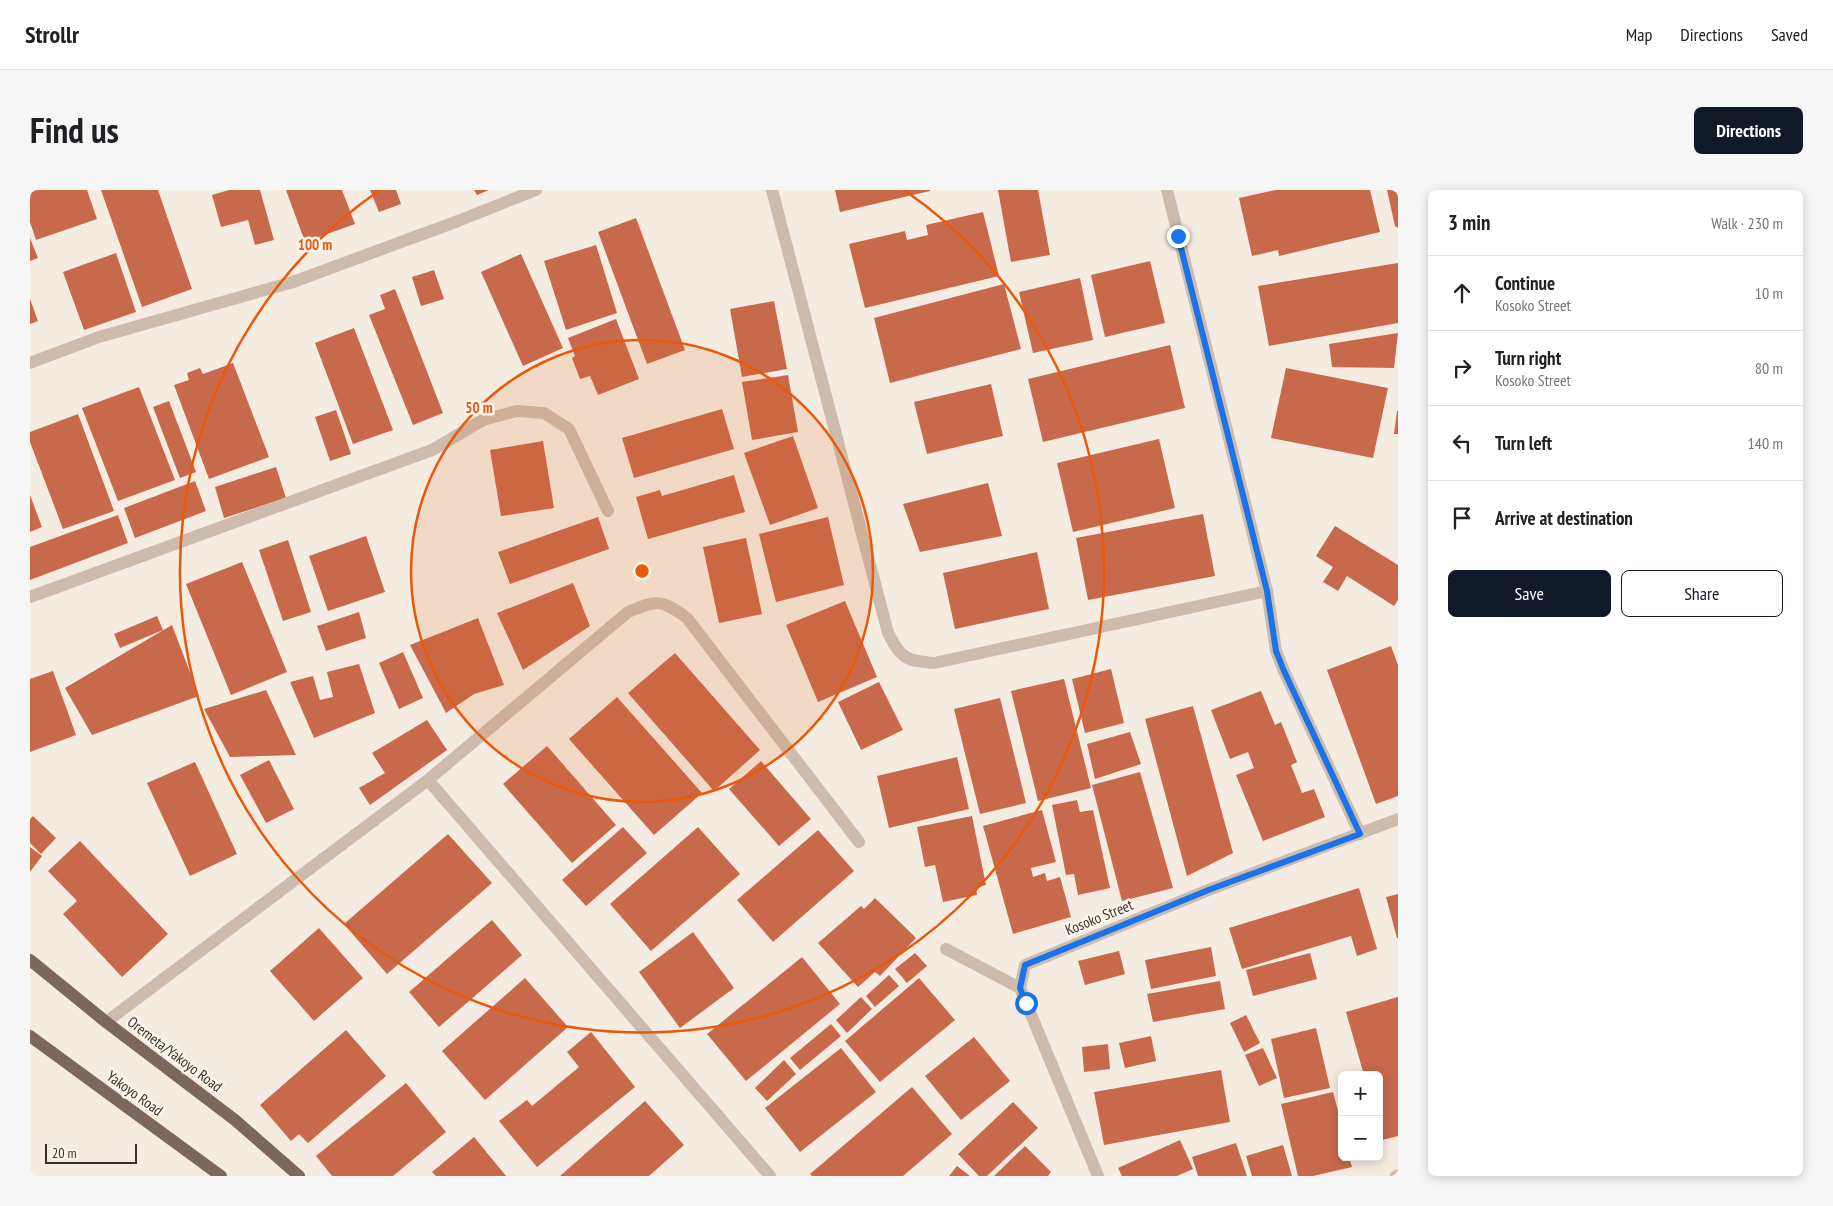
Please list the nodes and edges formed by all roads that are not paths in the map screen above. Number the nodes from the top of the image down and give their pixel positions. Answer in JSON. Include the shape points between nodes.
{"nodes":[{"id":1,"x":536,"y":190,"type":"edge"},
{"id":2,"x":772,"y":190,"type":"edge"},
{"id":3,"x":1167,"y":190,"type":"edge"},
{"id":4,"x":30,"y":363,"type":"edge"},
{"id":5,"x":608,"y":511,"type":"dead end"},
{"id":6,"x":1267,"y":591,"type":"junction"},
{"id":7,"x":30,"y":597,"type":"edge"},
{"id":8,"x":428,"y":780,"type":"junction"},
{"id":9,"x":1398,"y":819,"type":"edge"},
{"id":10,"x":1360,"y":834,"type":"junction"},
{"id":11,"x":860,"y":842,"type":"dead end"},
{"id":12,"x":946,"y":949,"type":"dead end"},
{"id":13,"x":30,"y":960,"type":"edge"},
{"id":14,"x":1020,"y":988,"type":"junction"},
{"id":15,"x":106,"y":1022,"type":"junction"},
{"id":16,"x":30,"y":1036,"type":"edge"},
{"id":17,"x":215,"y":1175,"type":"edge"},
{"id":18,"x":298,"y":1176,"type":"edge"},
{"id":19,"x":770,"y":1176,"type":"edge"},
{"id":20,"x":1098,"y":1176,"type":"edge"}],
"edges":[{"from":1,"to":4,"type":"street","via":[[293,282],[99,337]]},
{"from":2,"to":6,"type":"street","via":[[888,632],[898,652],[912,662],[934,664]]},
{"from":3,"to":6,"type":"street"},
{"from":5,"to":7,"type":"street","via":[[569,429],[544,414],[517,411],[483,420],[432,450]]},
{"from":6,"to":10,"type":"street","via":[[1276,651]]},
{"from":8,"to":11,"type":"street","via":[[628,612],[651,603],[671,606],[687,618]]},
{"from":8,"to":15,"type":"street"},
{"from":8,"to":19,"type":"street"},
{"from":9,"to":10,"type":"street","name":"Kosoko Street"},
{"from":10,"to":14,"type":"street","name":"Kosoko Street","via":[[1211,889],[1025,965]]},
{"from":12,"to":14,"type":"street"},
{"from":13,"to":15,"type":"main road","name":"Oremeta/Yakoyo Road"},
{"from":14,"to":20,"type":"street"},
{"from":15,"to":18,"type":"main road","name":"Oremeta/Yakoyo Road","via":[[235,1120]]},
{"from":16,"to":17,"type":"main road","name":"Yakoyo Road"}]}
